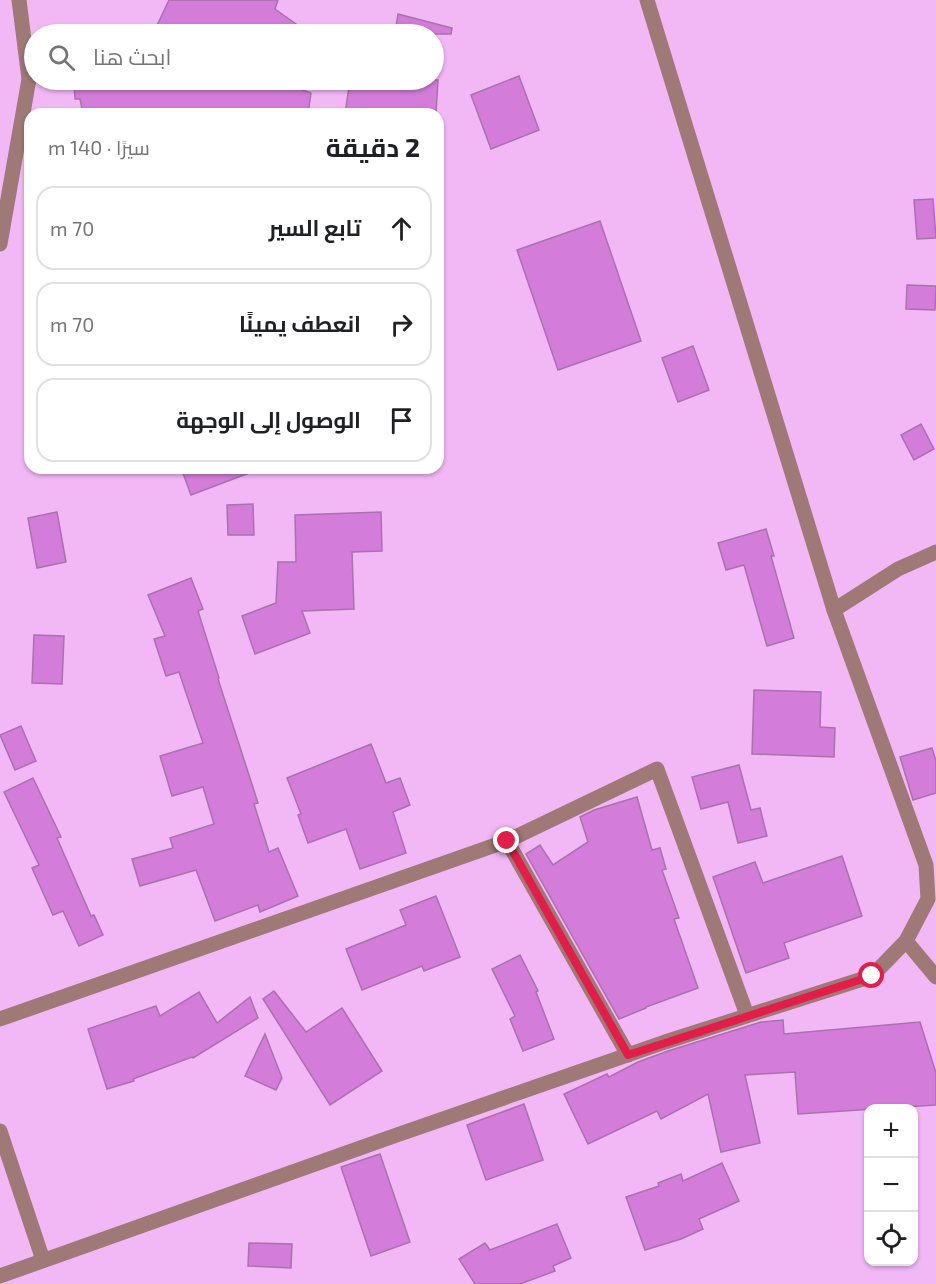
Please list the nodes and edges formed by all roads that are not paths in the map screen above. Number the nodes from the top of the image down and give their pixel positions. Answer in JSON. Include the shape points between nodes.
{"nodes":[{"id":1,"x":19,"y":0,"type":"edge"},
{"id":2,"x":647,"y":0,"type":"edge"},
{"id":3,"x":24,"y":40,"type":"edge"},
{"id":4,"x":27,"y":90,"type":"edge"},
{"id":5,"x":0,"y":244,"type":"edge"},
{"id":6,"x":936,"y":552,"type":"edge"},
{"id":7,"x":834,"y":610,"type":"junction"},
{"id":8,"x":507,"y":841,"type":"junction"},
{"id":9,"x":906,"y":941,"type":"junction"},
{"id":10,"x":936,"y":977,"type":"edge"},
{"id":11,"x":747,"y":1016,"type":"junction"},
{"id":12,"x":0,"y":1019,"type":"edge"},
{"id":13,"x":628,"y":1055,"type":"junction"},
{"id":14,"x":0,"y":1131,"type":"edge"},
{"id":15,"x":43,"y":1260,"type":"junction"},
{"id":16,"x":0,"y":1276,"type":"edge"}],
"edges":[{"from":1,"to":3,"type":"street"},
{"from":2,"to":7,"type":"street"},
{"from":4,"to":5,"type":"street"},
{"from":6,"to":7,"type":"street","via":[[898,569]]},
{"from":7,"to":9,"type":"street","via":[[926,866],[928,899]]},
{"from":8,"to":11,"type":"street","via":[[657,769]]},
{"from":8,"to":12,"type":"street"},
{"from":8,"to":13,"type":"street"},
{"from":9,"to":10,"type":"street"},
{"from":9,"to":11,"type":"street","via":[[872,976]]},
{"from":11,"to":13,"type":"street"},
{"from":13,"to":15,"type":"street"},
{"from":14,"to":15,"type":"street"},
{"from":15,"to":16,"type":"street"}]}
